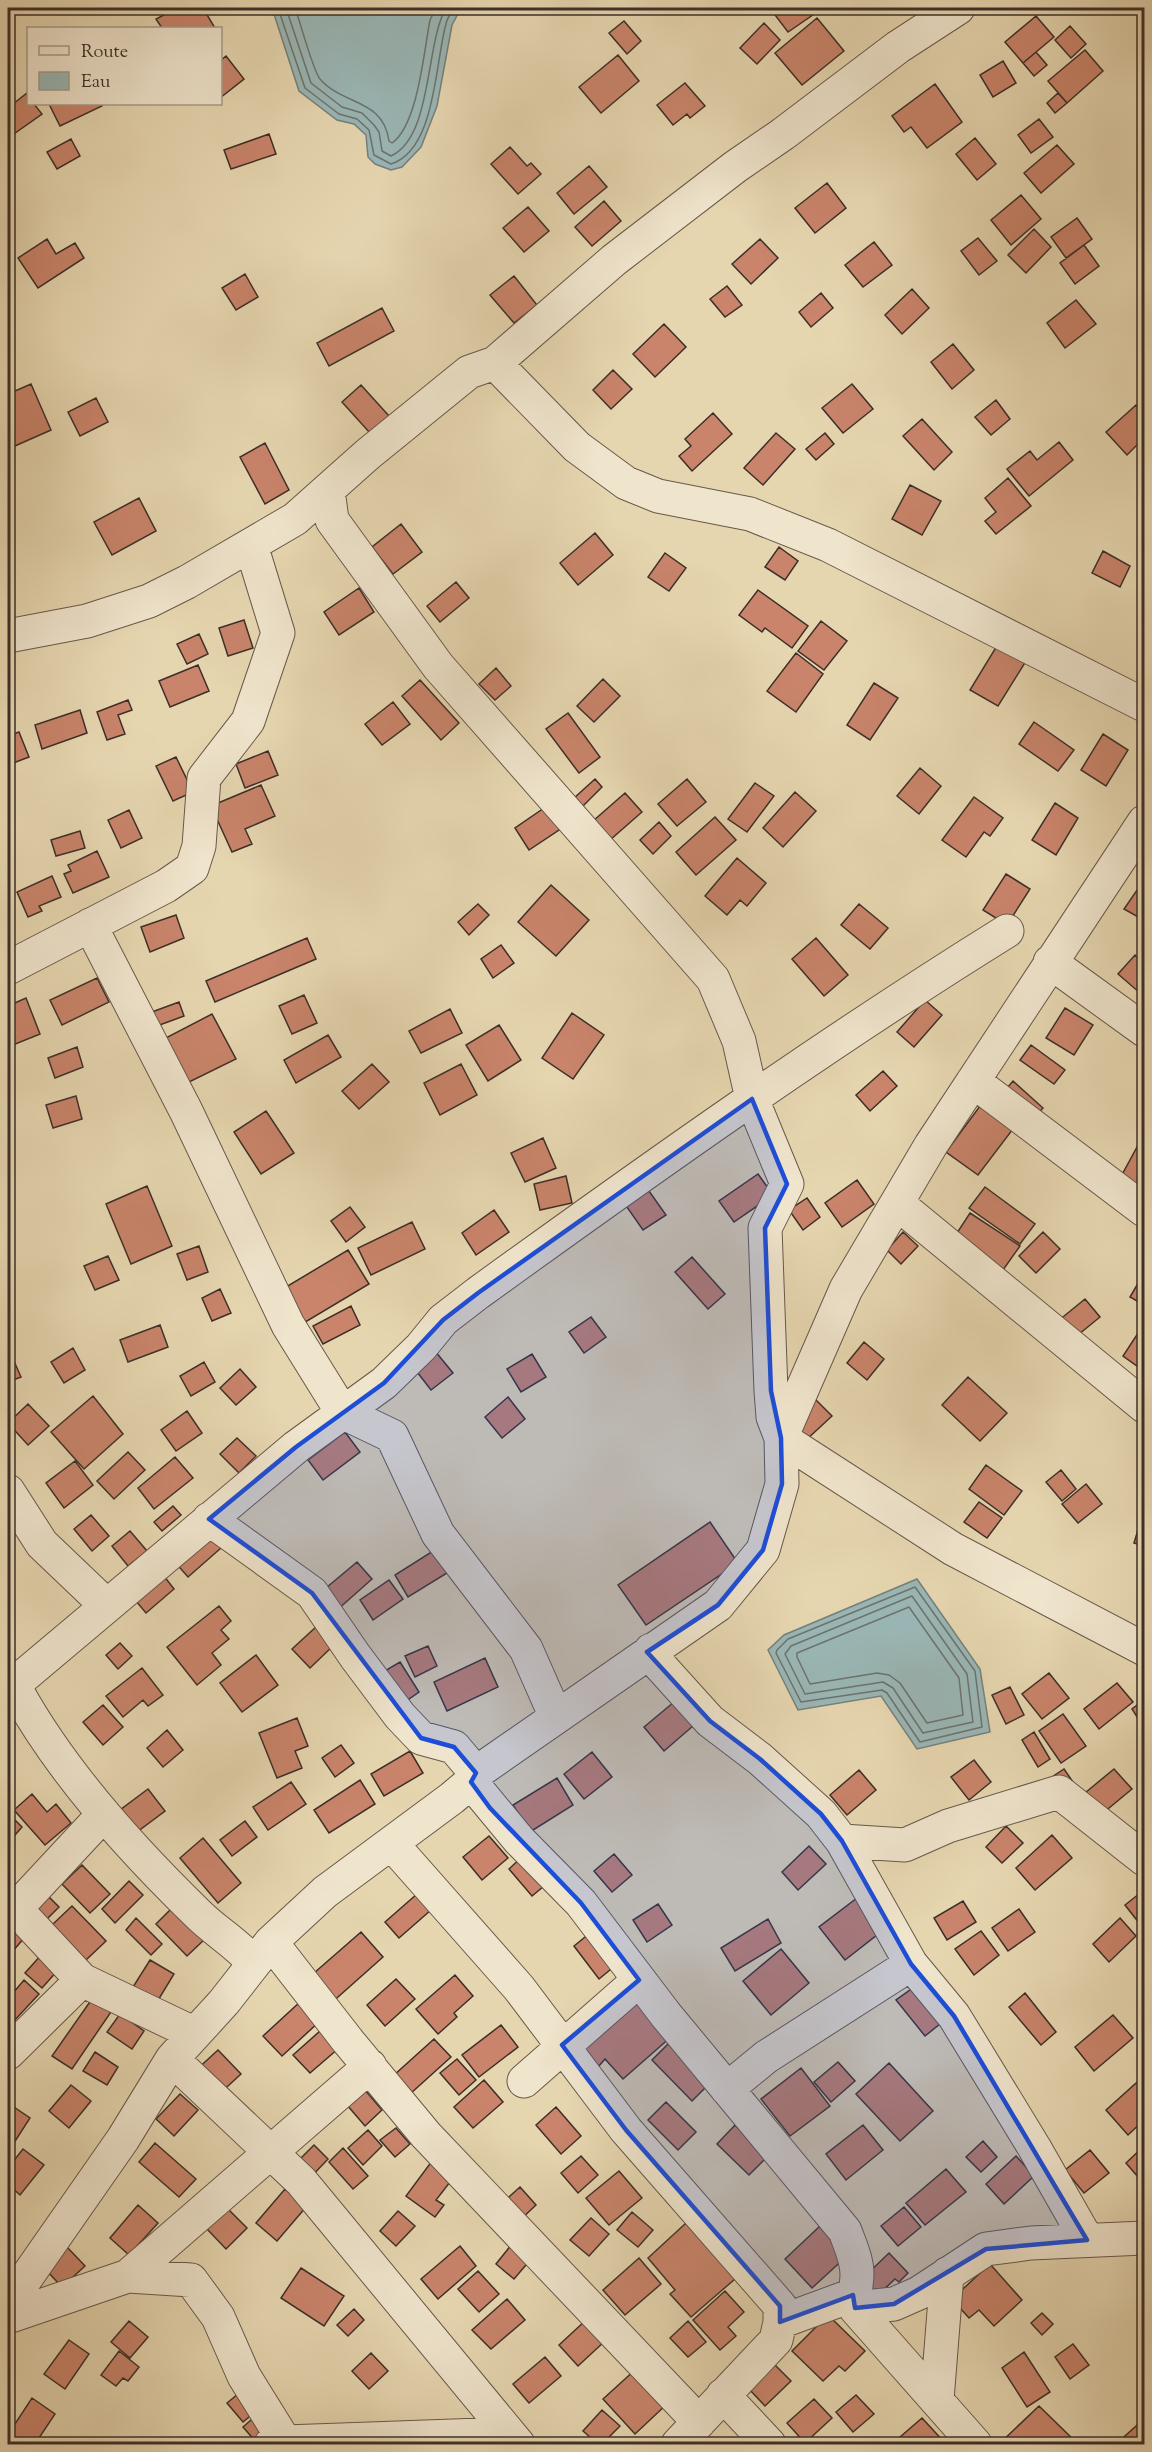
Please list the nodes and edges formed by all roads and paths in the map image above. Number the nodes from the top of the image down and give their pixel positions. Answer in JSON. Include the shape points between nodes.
{"nodes":[{"id":1,"x":958,"y":8,"type":"edge"},
{"id":2,"x":495,"y":363,"type":"junction"},
{"id":3,"x":328,"y":490,"type":"junction"},
{"id":4,"x":251,"y":545,"type":"junction"},
{"id":5,"x":8,"y":636,"type":"edge"},
{"id":6,"x":1144,"y":705,"type":"edge"},
{"id":7,"x":1144,"y":822,"type":"edge"},
{"id":8,"x":90,"y":925,"type":"junction"},
{"id":9,"x":1006,"y":932,"type":"dead end"},
{"id":10,"x":1050,"y":962,"type":"junction"},
{"id":11,"x":8,"y":968,"type":"edge"},
{"id":12,"x":1144,"y":1030,"type":"edge"},
{"id":13,"x":973,"y":1081,"type":"junction"},
{"id":14,"x":752,"y":1099,"type":"junction"},
{"id":15,"x":898,"y":1204,"type":"junction"},
{"id":16,"x":1144,"y":1210,"type":"edge"},
{"id":17,"x":1144,"y":1406,"type":"edge"},
{"id":18,"x":342,"y":1412,"type":"junction"},
{"id":19,"x":781,"y":1438,"type":"junction"},
{"id":20,"x":8,"y":1491,"type":"edge"},
{"id":21,"x":209,"y":1519,"type":"junction"},
{"id":22,"x":107,"y":1606,"type":"junction"},
{"id":23,"x":1144,"y":1649,"type":"edge"},
{"id":24,"x":651,"y":1650,"type":"junction"},
{"id":25,"x":13,"y":1696,"type":"edge"},
{"id":26,"x":556,"y":1717,"type":"junction"},
{"id":27,"x":474,"y":1777,"type":"junction"},
{"id":28,"x":104,"y":1814,"type":"junction"},
{"id":29,"x":842,"y":1841,"type":"junction"},
{"id":30,"x":391,"y":1843,"type":"junction"},
{"id":31,"x":1144,"y":1859,"type":"edge"},
{"id":32,"x":11,"y":1913,"type":"edge"},
{"id":33,"x":262,"y":1952,"type":"junction"},
{"id":34,"x":911,"y":1964,"type":"junction"},
{"id":35,"x":82,"y":1980,"type":"junction"},
{"id":36,"x":639,"y":1980,"type":"junction"},
{"id":37,"x":194,"y":2033,"type":"junction"},
{"id":38,"x":562,"y":2045,"type":"junction"},
{"id":39,"x":8,"y":2053,"type":"edge"},
{"id":40,"x":172,"y":2059,"type":"junction"},
{"id":41,"x":369,"y":2066,"type":"junction"},
{"id":42,"x":524,"y":2081,"type":"dead end"},
{"id":43,"x":728,"y":2089,"type":"junction"},
{"id":44,"x":269,"y":2153,"type":"junction"},
{"id":45,"x":1144,"y":2238,"type":"edge"},
{"id":46,"x":1087,"y":2240,"type":"junction"},
{"id":47,"x":947,"y":2274,"type":"junction"},
{"id":48,"x":128,"y":2276,"type":"junction"},
{"id":49,"x":854,"y":2301,"type":"junction"},
{"id":50,"x":8,"y":2304,"type":"edge"},
{"id":51,"x":8,"y":2317,"type":"edge"},
{"id":52,"x":780,"y":2322,"type":"junction"},
{"id":53,"x":723,"y":2395,"type":"junction"},
{"id":54,"x":937,"y":2400,"type":"junction"},
{"id":55,"x":688,"y":2433,"type":"edge"},
{"id":56,"x":514,"y":2440,"type":"edge"},
{"id":57,"x":278,"y":2443,"type":"edge"},
{"id":58,"x":769,"y":2445,"type":"edge"},
{"id":59,"x":975,"y":2445,"type":"edge"}],
"edges":[{"from":1,"to":2,"type":"street","via":[[898,47],[726,174],[614,260]]},
{"from":2,"to":3,"type":"street","via":[[469,372]]},
{"from":2,"to":6,"type":"street","via":[[577,447],[626,483],[658,496],[750,514],[828,545]]},
{"from":3,"to":4,"type":"street","via":[[295,519]]},
{"from":3,"to":14,"type":"street","via":[[332,520],[438,666],[713,979],[739,1041]]},
{"from":4,"to":5,"type":"street","via":[[149,601],[87,621]]},
{"from":4,"to":8,"type":"street","via":[[278,633],[248,721],[204,778],[199,846],[192,868],[166,886]]},
{"from":7,"to":10,"type":"street"},
{"from":8,"to":11,"type":"street"},
{"from":8,"to":18,"type":"street","via":[[186,1111],[288,1325]]},
{"from":9,"to":14,"type":"street"},
{"from":10,"to":12,"type":"street"},
{"from":10,"to":13,"type":"street"},
{"from":13,"to":15,"type":"street"},
{"from":13,"to":16,"type":"street"},
{"from":14,"to":18,"type":"street","via":[[478,1293],[443,1320],[384,1383]]},
{"from":14,"to":19,"type":"street","via":[[787,1184],[765,1228],[772,1400]]},
{"from":15,"to":17,"type":"street"},
{"from":15,"to":19,"type":"street","via":[[846,1288]]},
{"from":18,"to":21,"type":"street"},
{"from":18,"to":26,"type":"street","via":[[392,1436],[438,1534],[526,1649]]},
{"from":19,"to":23,"type":"street","via":[[953,1550]]},
{"from":19,"to":24,"type":"street","via":[[782,1484],[763,1550],[718,1605]]},
{"from":20,"to":22,"type":"street","via":[[42,1545]]},
{"from":21,"to":22,"type":"street"},
{"from":21,"to":27,"type":"street","via":[[312,1593],[400,1716],[421,1738],[454,1747]]},
{"from":22,"to":25,"type":"street","via":[[19,1680]]},
{"from":24,"to":26,"type":"street"},
{"from":24,"to":29,"type":"street","via":[[654,1659],[710,1721],[821,1814]]},
{"from":25,"to":28,"type":"street"},
{"from":26,"to":27,"type":"street"},
{"from":27,"to":30,"type":"street","via":[[433,1814]]},
{"from":27,"to":36,"type":"street","via":[[519,1840],[581,1903]]},
{"from":28,"to":32,"type":"street"},
{"from":28,"to":33,"type":"street","via":[[200,1916],[237,1944]]},
{"from":29,"to":31,"type":"street","via":[[905,1845],[948,1826],[1059,1792]]},
{"from":29,"to":34,"type":"street"},
{"from":30,"to":33,"type":"street","via":[[325,1892]]},
{"from":30,"to":38,"type":"street","via":[[519,1988]]},
{"from":32,"to":35,"type":"street"},
{"from":33,"to":37,"type":"street","via":[[224,2002]]},
{"from":33,"to":41,"type":"street"},
{"from":34,"to":43,"type":"street","via":[[766,2057]]},
{"from":34,"to":46,"type":"street","via":[[954,2016]]},
{"from":35,"to":37,"type":"street"},
{"from":35,"to":39,"type":"street"},
{"from":36,"to":38,"type":"street"},
{"from":36,"to":43,"type":"street"},
{"from":37,"to":40,"type":"street"},
{"from":38,"to":42,"type":"street"},
{"from":38,"to":52,"type":"street","via":[[626,2130],[780,2306]]},
{"from":40,"to":44,"type":"street"},
{"from":40,"to":50,"type":"street","via":[[123,2139]]},
{"from":41,"to":44,"type":"street"},
{"from":41,"to":55,"type":"street"},
{"from":43,"to":49,"type":"street","via":[[845,2231],[855,2257]]},
{"from":44,"to":48,"type":"street"},
{"from":44,"to":56,"type":"street","via":[[301,2181]]},
{"from":45,"to":46,"type":"street"},
{"from":46,"to":47,"type":"street","via":[[986,2248]]},
{"from":47,"to":49,"type":"street","via":[[894,2304]]},
{"from":47,"to":54,"type":"street"},
{"from":48,"to":51,"type":"street"},
{"from":48,"to":57,"type":"street","via":[[191,2280],[218,2318]]},
{"from":49,"to":52,"type":"street"},
{"from":49,"to":54,"type":"street"},
{"from":52,"to":53,"type":"street","via":[[776,2340]]},
{"from":53,"to":55,"type":"street"},
{"from":53,"to":58,"type":"street"},
{"from":54,"to":59,"type":"street"},
{"from":56,"to":57,"type":"street"}]}
